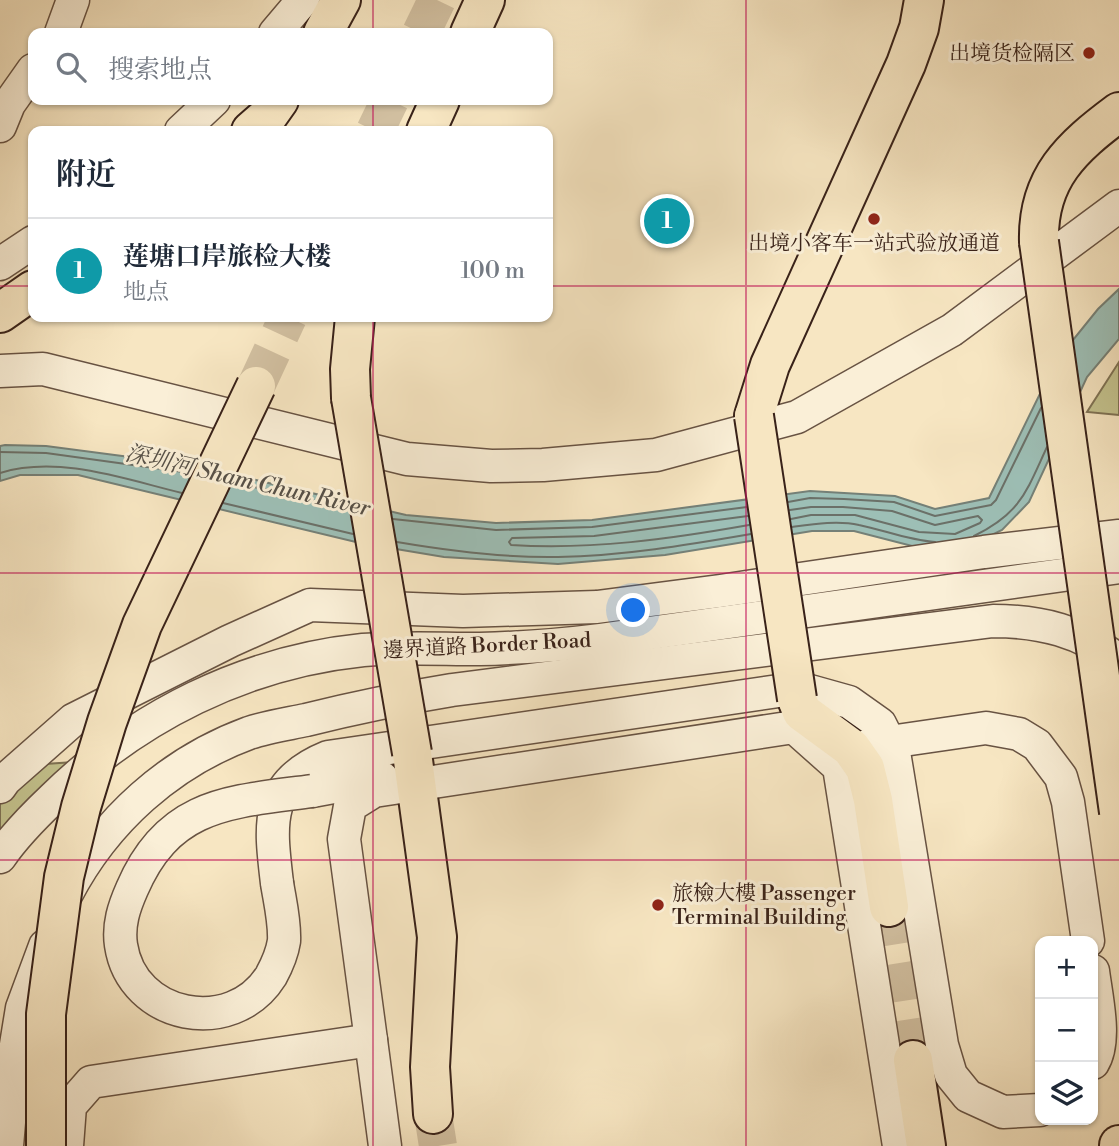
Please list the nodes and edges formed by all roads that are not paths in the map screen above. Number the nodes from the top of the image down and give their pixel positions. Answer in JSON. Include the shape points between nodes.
{"nodes":[{"id":1,"x":73,"y":0,"type":"edge"},
{"id":2,"x":303,"y":0,"type":"edge"},
{"id":3,"x":341,"y":0,"type":"edge"},
{"id":4,"x":485,"y":0,"type":"edge"},
{"id":5,"x":924,"y":0,"type":"edge"},
{"id":6,"x":63,"y":28,"type":"edge"},
{"id":7,"x":279,"y":28,"type":"edge"},
{"id":8,"x":326,"y":28,"type":"edge"},
{"id":9,"x":472,"y":28,"type":"edge"},
{"id":10,"x":28,"y":77,"type":"edge"},
{"id":11,"x":209,"y":105,"type":"edge"},
{"id":12,"x":275,"y":105,"type":"edge"},
{"id":13,"x":438,"y":105,"type":"edge"},
{"id":14,"x":1119,"y":112,"type":"edge"},
{"id":15,"x":0,"y":126,"type":"edge"},
{"id":16,"x":186,"y":126,"type":"edge"},
{"id":17,"x":257,"y":126,"type":"edge"},
{"id":18,"x":428,"y":126,"type":"edge"},
{"id":19,"x":1119,"y":206,"type":"edge"},
{"id":20,"x":28,"y":245,"type":"edge"},
{"id":21,"x":0,"y":264,"type":"edge"},
{"id":22,"x":28,"y":293,"type":"edge"},
{"id":23,"x":0,"y":313,"type":"edge"},
{"id":24,"x":355,"y":322,"type":"edge"},
{"id":25,"x":0,"y":371,"type":"edge"},
{"id":26,"x":256,"y":386,"type":"tunnel mouth"},
{"id":27,"x":1119,"y":536,"type":"edge"},
{"id":28,"x":1119,"y":567,"type":"edge"},
{"id":29,"x":1119,"y":661,"type":"edge"},
{"id":30,"x":851,"y":748,"type":"junction"},
{"id":31,"x":413,"y":762,"type":"junction"},
{"id":32,"x":0,"y":787,"type":"edge"},
{"id":33,"x":282,"y":795,"type":"edge"},
{"id":34,"x":282,"y":795,"type":"edge"},
{"id":35,"x":282,"y":795,"type":"edge"},
{"id":36,"x":282,"y":795,"type":"edge"},
{"id":37,"x":1119,"y":813,"type":"edge"},
{"id":38,"x":0,"y":857,"type":"edge"},
{"id":39,"x":889,"y":907,"type":"tunnel mouth"},
{"id":40,"x":1087,"y":936,"type":"edge"},
{"id":41,"x":1097,"y":999,"type":"edge"},
{"id":42,"x":371,"y":1040,"type":"junction"},
{"id":43,"x":913,"y":1060,"type":"tunnel mouth"},
{"id":44,"x":1094,"y":1062,"type":"edge"},
{"id":45,"x":1035,"y":1110,"type":"edge"},
{"id":46,"x":433,"y":1114,"type":"tunnel mouth"},
{"id":47,"x":7,"y":1146,"type":"edge"},
{"id":48,"x":46,"y":1146,"type":"edge"},
{"id":49,"x":67,"y":1146,"type":"edge"},
{"id":50,"x":384,"y":1146,"type":"edge"},
{"id":51,"x":899,"y":1146,"type":"edge"},
{"id":52,"x":926,"y":1146,"type":"edge"}],
"edges":[{"from":1,"to":6,"type":"street"},
{"from":2,"to":7,"type":"street"},
{"from":3,"to":8,"type":"highway"},
{"from":4,"to":9,"type":"highway"},
{"from":5,"to":30,"type":"highway","bridge":true,"via":[[906,64],[770,365],[754,416],[797,699],[802,712]]},
{"from":10,"to":15,"type":"street"},
{"from":11,"to":16,"type":"street"},
{"from":12,"to":17,"type":"highway"},
{"from":13,"to":18,"type":"highway"},
{"from":14,"to":37,"type":"highway","bridge":true,"via":[[1062,163],[1038,220]]},
{"from":19,"to":25,"type":"street","via":[[952,330],[797,417],[656,455],[491,466],[407,459],[44,369]]},
{"from":20,"to":21,"type":"street"},
{"from":22,"to":23,"type":"highway"},
{"from":24,"to":31,"type":"highway","bridge":true,"via":[[351,398]]},
{"from":26,"to":48,"type":"highway","bridge":true,"via":[[142,625],[81,807],[64,877],[46,1014]]},
{"from":27,"to":32,"type":"street","via":[[597,607],[463,611],[310,605],[73,720]]},
{"from":28,"to":38,"type":"street","name":"邊界道路 Border Road","via":[[565,644],[363,650],[286,665],[174,707],[105,751],[36,815]]},
{"from":29,"to":47,"type":"street","via":[[1073,633],[1034,623],[993,621],[452,690],[374,704],[230,742],[175,770],[128,809],[96,846],[67,892],[22,1008]]},
{"from":30,"to":39,"type":"highway","via":[[870,782]]},
{"from":30,"to":40,"type":"street","via":[[986,728],[1019,734],[1037,746],[1061,777],[1068,803]]},
{"from":31,"to":33,"type":"street","bridge":true},
{"from":31,"to":46,"type":"highway","via":[[437,937],[430,1067]]},
{"from":34,"to":35,"type":"street","bridge":true,"via":[[232,802],[196,815],[167,835],[144,865],[122,916],[121,945],[130,972],[161,1004],[187,1013],[216,1013],[244,1003],[267,982],[284,941],[272,824]]},
{"from":36,"to":45,"type":"street","bridge":true,"via":[[307,765],[328,757],[799,688],[849,702],[880,724],[894,752],[942,1045],[951,1075],[968,1096],[1003,1112]]},
{"from":41,"to":44,"type":"street","via":[[1098,1055]]},
{"from":42,"to":49,"type":"street","via":[[91,1082],[70,1106]]},
{"from":42,"to":50,"type":"street"},
{"from":42,"to":51,"type":"street","via":[[344,839],[350,806],[374,791],[794,727],[839,766]]},
{"from":43,"to":52,"type":"highway"}]}
